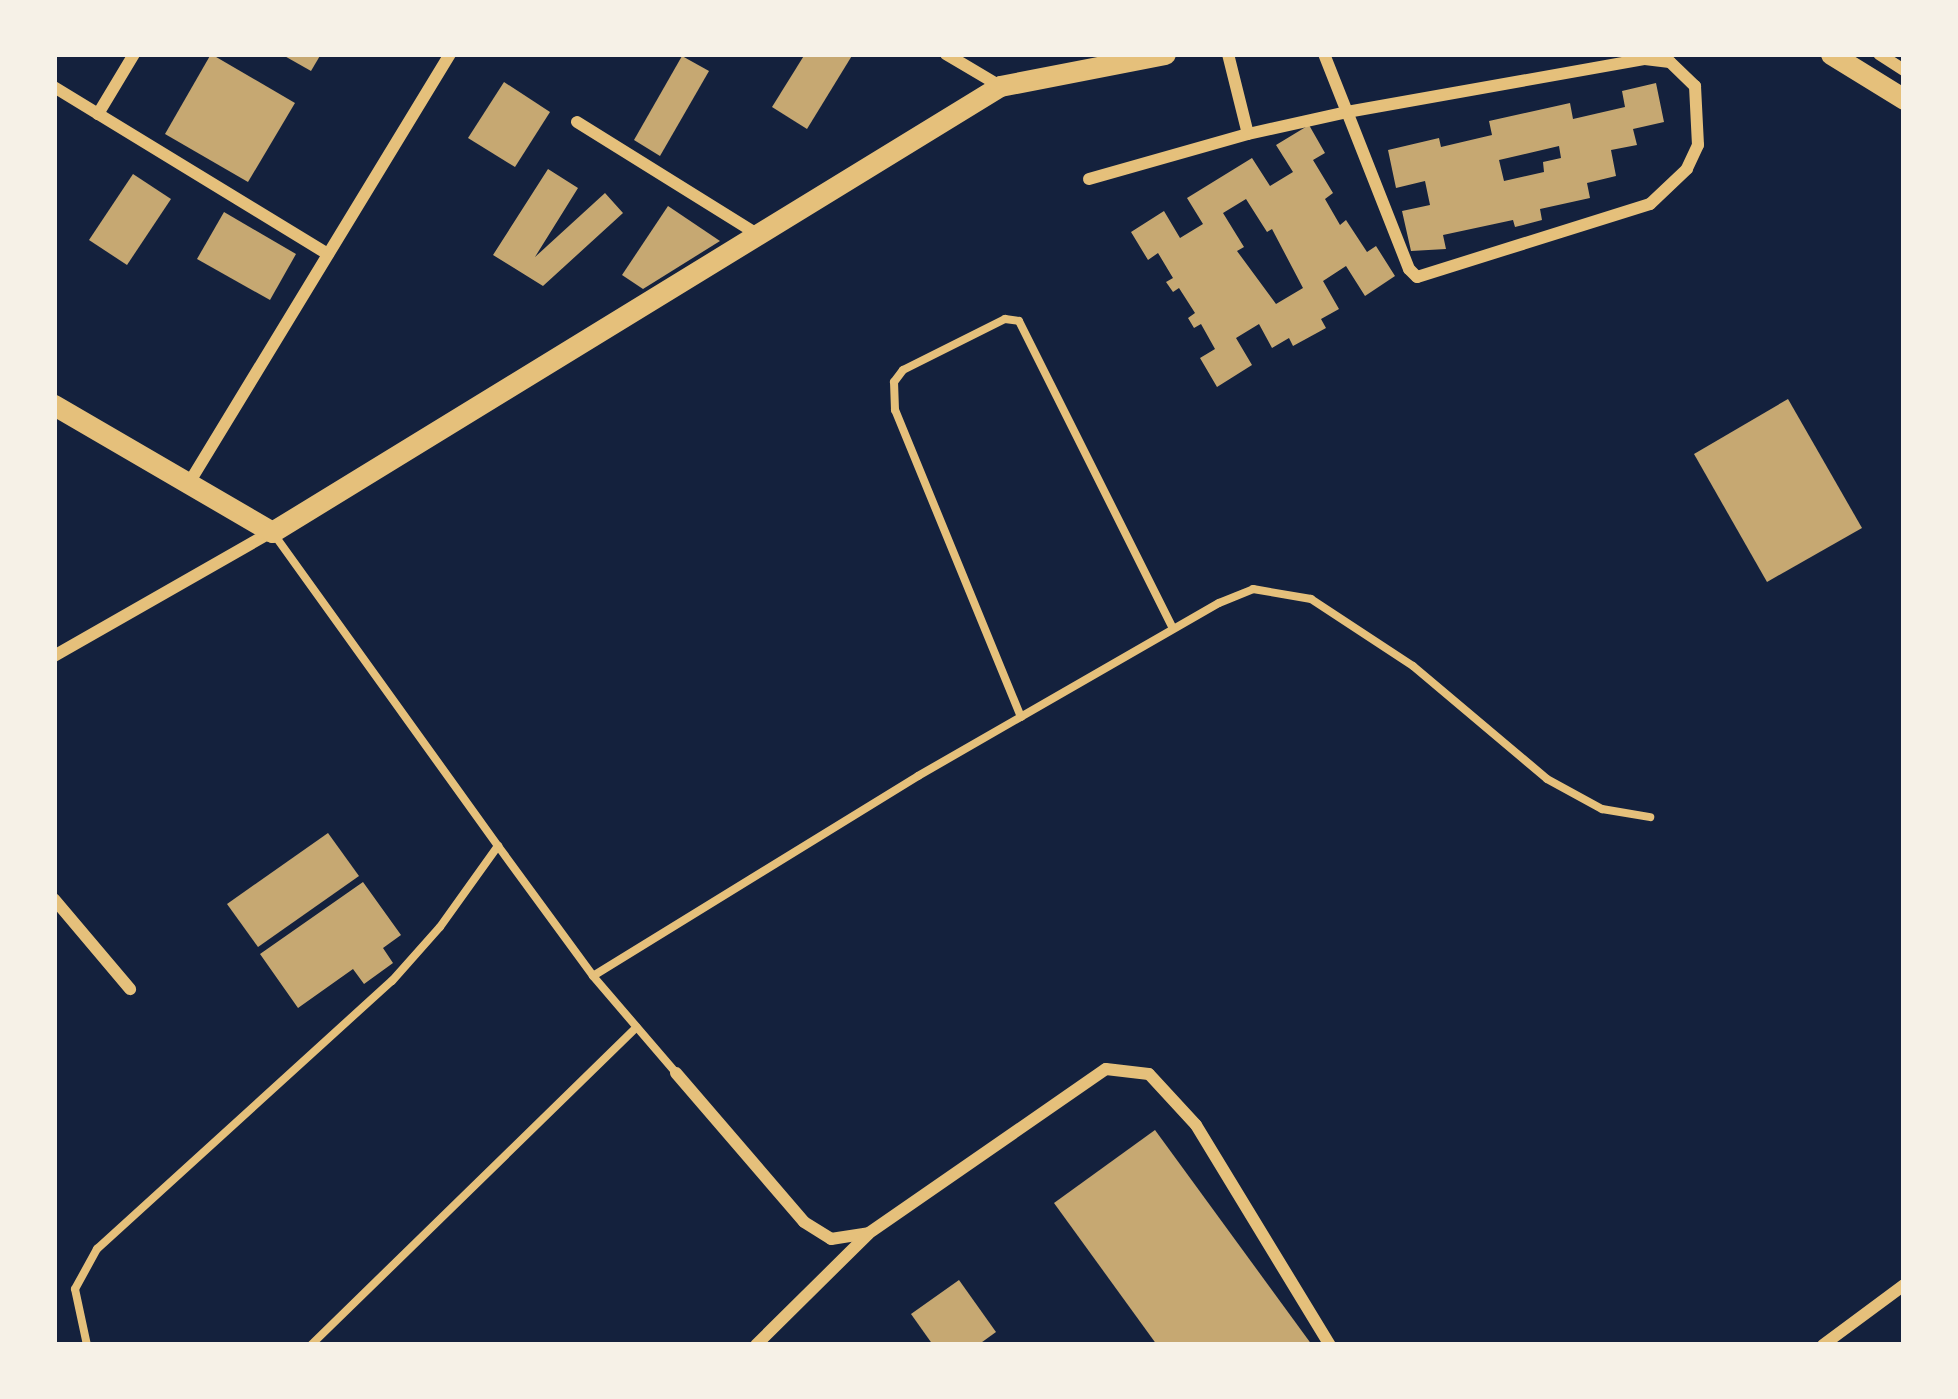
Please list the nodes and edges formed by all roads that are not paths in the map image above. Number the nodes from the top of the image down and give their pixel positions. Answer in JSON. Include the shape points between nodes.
{"nodes":[{"id":1,"x":134,"y":54,"type":"edge"},
{"id":2,"x":450,"y":54,"type":"edge"},
{"id":3,"x":946,"y":54,"type":"edge"},
{"id":4,"x":1165,"y":54,"type":"edge"},
{"id":5,"x":1228,"y":54,"type":"edge"},
{"id":6,"x":1324,"y":54,"type":"edge"},
{"id":7,"x":1831,"y":54,"type":"edge"},
{"id":8,"x":1879,"y":54,"type":"edge"},
{"id":9,"x":1904,"y":70,"type":"edge"},
{"id":10,"x":1000,"y":86,"type":"junction"},
{"id":11,"x":54,"y":87,"type":"edge"},
{"id":12,"x":1904,"y":99,"type":"edge"},
{"id":13,"x":1347,"y":112,"type":"junction"},
{"id":14,"x":98,"y":114,"type":"junction"},
{"id":15,"x":577,"y":122,"type":"dead end"},
{"id":16,"x":1248,"y":134,"type":"junction"},
{"id":17,"x":1089,"y":179,"type":"dead end"},
{"id":18,"x":758,"y":234,"type":"junction"},
{"id":19,"x":328,"y":254,"type":"junction"},
{"id":20,"x":54,"y":405,"type":"edge"},
{"id":21,"x":189,"y":483,"type":"junction"},
{"id":22,"x":272,"y":532,"type":"junction"},
{"id":23,"x":1174,"y":629,"type":"junction"},
{"id":24,"x":54,"y":656,"type":"edge"},
{"id":25,"x":1021,"y":717,"type":"junction"},
{"id":26,"x":1650,"y":817,"type":"dead end"},
{"id":27,"x":498,"y":846,"type":"junction"},
{"id":28,"x":54,"y":899,"type":"edge"},
{"id":29,"x":593,"y":976,"type":"junction"},
{"id":30,"x":130,"y":988,"type":"dead end"},
{"id":31,"x":637,"y":1027,"type":"junction"},
{"id":32,"x":676,"y":1073,"type":"joint"},
{"id":33,"x":869,"y":1233,"type":"junction"},
{"id":34,"x":1904,"y":1285,"type":"edge"},
{"id":35,"x":87,"y":1345,"type":"edge"},
{"id":36,"x":311,"y":1345,"type":"edge"},
{"id":37,"x":756,"y":1345,"type":"edge"},
{"id":38,"x":1330,"y":1345,"type":"edge"},
{"id":39,"x":1823,"y":1345,"type":"edge"}],
"edges":[{"from":1,"to":14,"type":"street"},
{"from":2,"to":19,"type":"street"},
{"from":3,"to":10,"type":"street"},
{"from":4,"to":10,"type":"street"},
{"from":5,"to":16,"type":"street"},
{"from":6,"to":13,"type":"street"},
{"from":7,"to":12,"type":"street"},
{"from":8,"to":9,"type":"street"},
{"from":10,"to":18,"type":"street"},
{"from":11,"to":14,"type":"street"},
{"from":13,"to":13,"type":"street","via":[[1417,277],[1650,204],[1687,169],[1700,114],[1695,86],[1670,62],[1646,59]]},
{"from":13,"to":16,"type":"street"},
{"from":14,"to":19,"type":"street"},
{"from":15,"to":18,"type":"street"},
{"from":16,"to":17,"type":"street"},
{"from":18,"to":22,"type":"street"},
{"from":19,"to":21,"type":"street"},
{"from":20,"to":21,"type":"street"},
{"from":21,"to":22,"type":"street"},
{"from":22,"to":24,"type":"street"},
{"from":22,"to":27,"type":"lane"},
{"from":23,"to":25,"type":"lane"},
{"from":23,"to":25,"type":"lane","via":[[1019,321],[1005,319],[903,370],[894,382],[895,410]]},
{"from":23,"to":26,"type":"lane","via":[[1253,590],[1311,599],[1413,666],[1547,779],[1602,809]]},
{"from":25,"to":29,"type":"lane"},
{"from":27,"to":29,"type":"lane"},
{"from":27,"to":35,"type":"lane","via":[[392,981],[97,1249],[74,1289]]},
{"from":28,"to":30,"type":"street"},
{"from":29,"to":31,"type":"lane"},
{"from":31,"to":32,"type":"lane"},
{"from":31,"to":36,"type":"lane"},
{"from":32,"to":33,"type":"street","via":[[804,1222],[831,1239]]},
{"from":33,"to":37,"type":"street"},
{"from":33,"to":38,"type":"street","via":[[1106,1070],[1149,1074],[1196,1125]]},
{"from":34,"to":39,"type":"street"}]}
